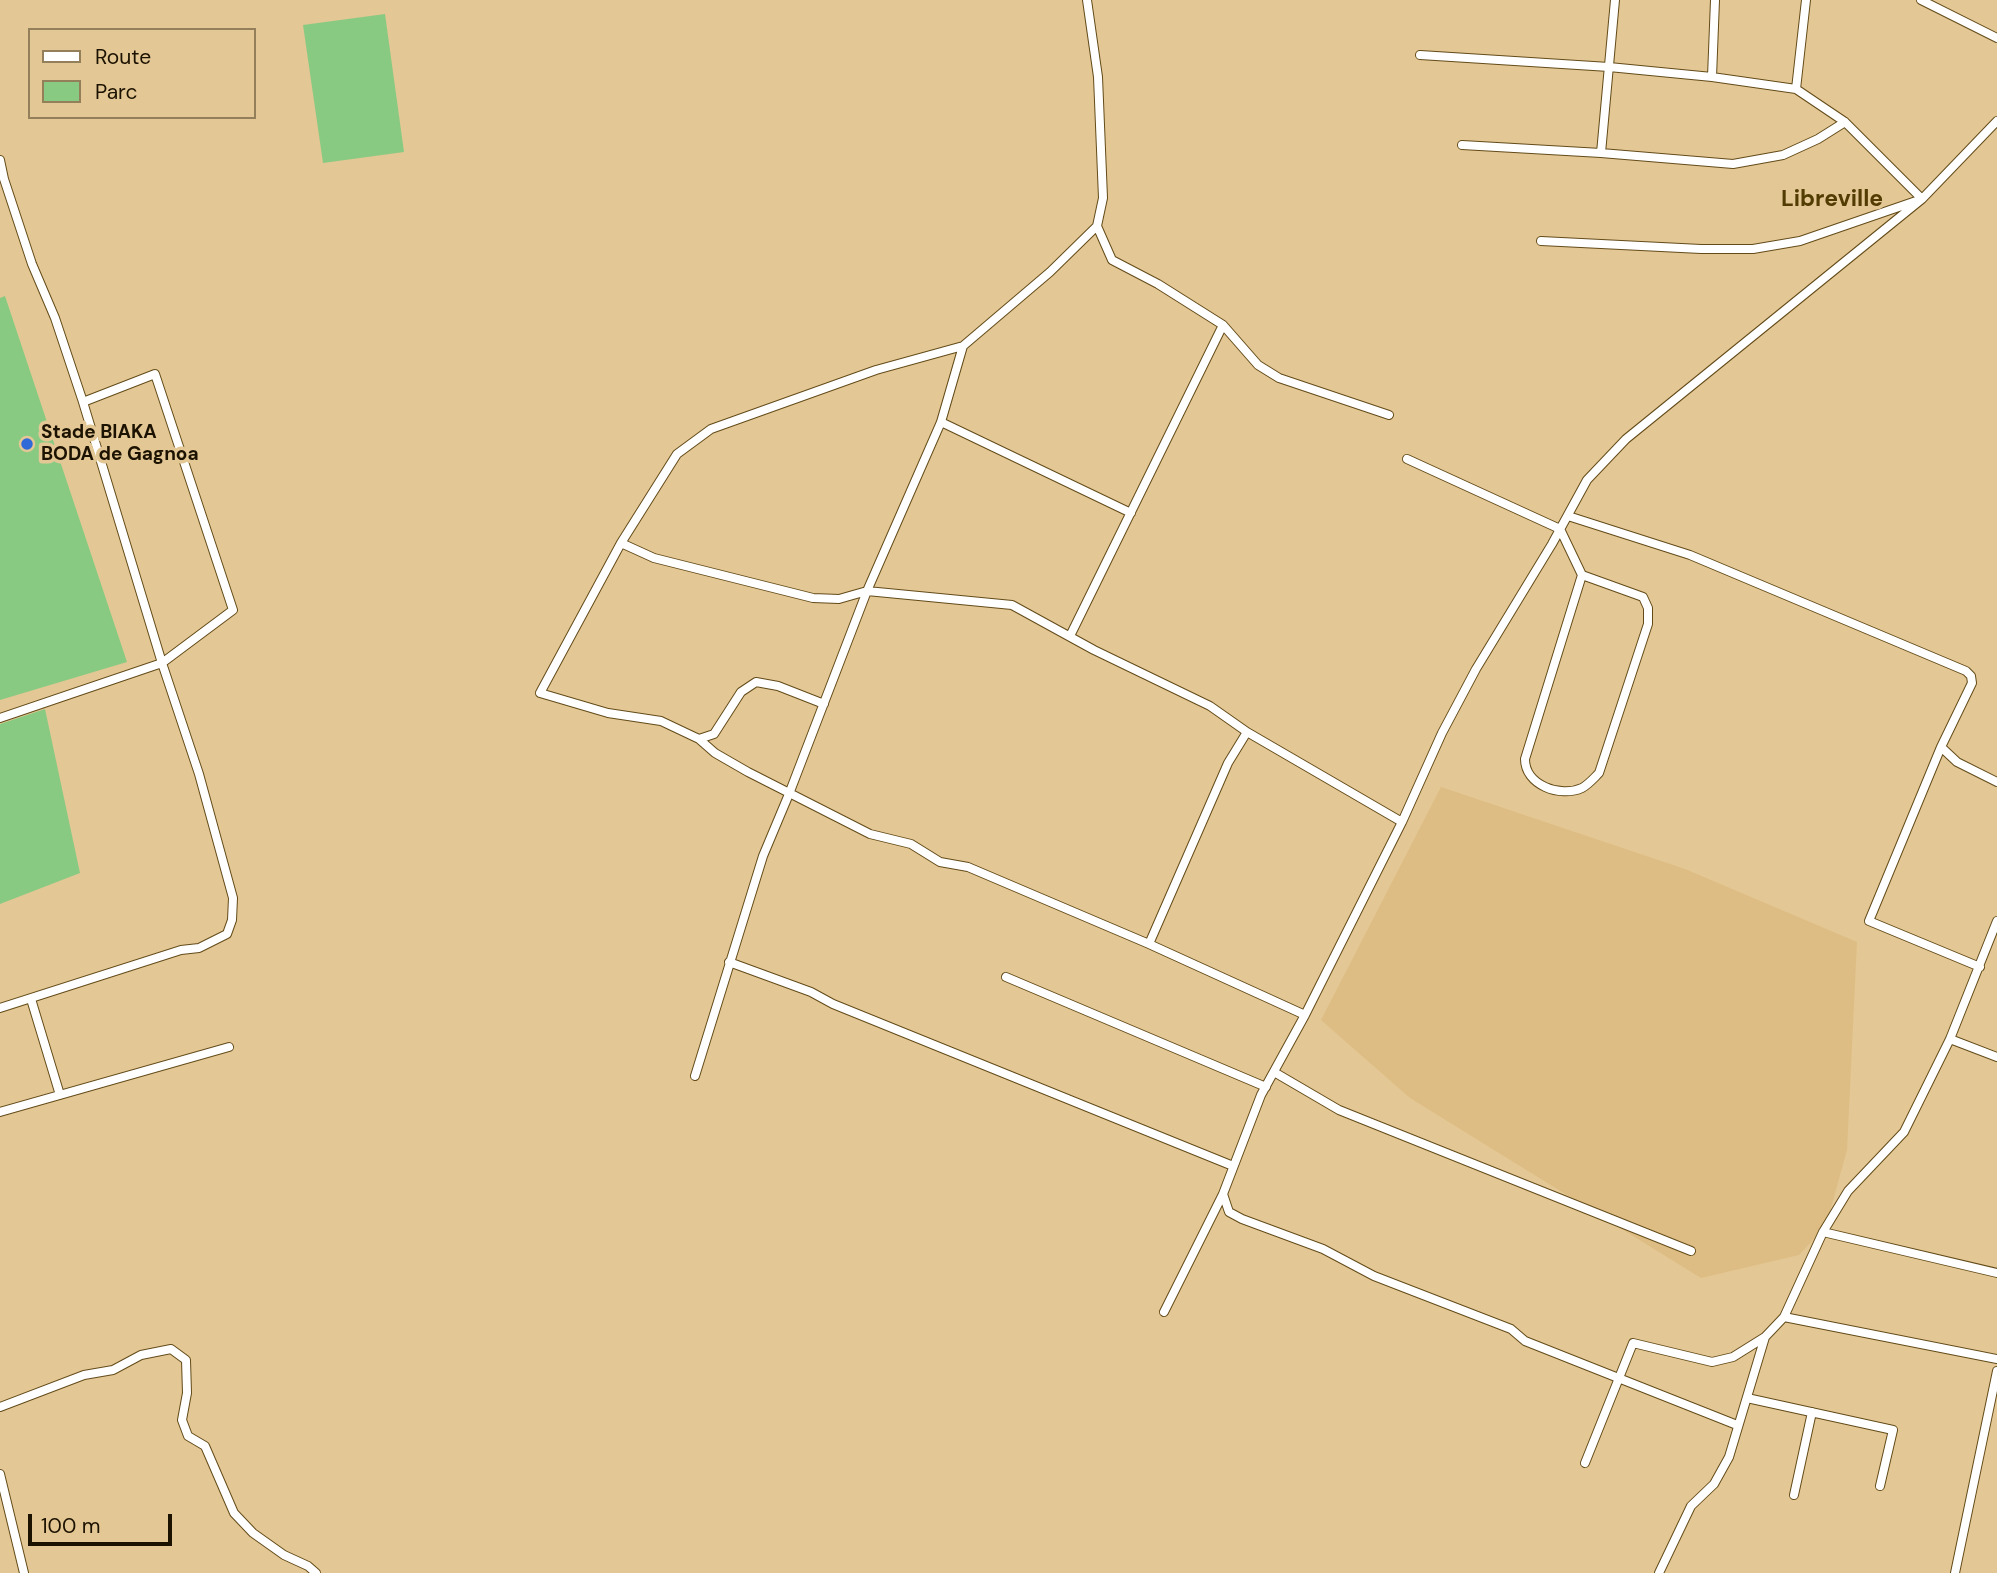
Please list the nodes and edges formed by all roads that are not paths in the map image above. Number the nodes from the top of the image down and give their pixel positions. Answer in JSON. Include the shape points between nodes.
{"nodes":[{"id":1,"x":1087,"y":0,"type":"edge"},
{"id":2,"x":1615,"y":0,"type":"edge"},
{"id":3,"x":1715,"y":0,"type":"edge"},
{"id":4,"x":1806,"y":0,"type":"edge"},
{"id":5,"x":1922,"y":0,"type":"edge"},
{"id":6,"x":1997,"y":38,"type":"edge"},
{"id":7,"x":1420,"y":55,"type":"dead end"},
{"id":8,"x":1609,"y":67,"type":"junction"},
{"id":9,"x":1712,"y":77,"type":"junction"},
{"id":10,"x":1796,"y":89,"type":"junction"},
{"id":11,"x":1845,"y":121,"type":"junction"},
{"id":12,"x":1997,"y":121,"type":"edge"},
{"id":13,"x":1462,"y":145,"type":"dead end"},
{"id":14,"x":1601,"y":153,"type":"junction"},
{"id":15,"x":0,"y":160,"type":"edge"},
{"id":16,"x":1922,"y":199,"type":"junction"},
{"id":17,"x":1097,"y":226,"type":"junction"},
{"id":18,"x":1541,"y":241,"type":"dead end"},
{"id":19,"x":1223,"y":325,"type":"junction"},
{"id":20,"x":963,"y":346,"type":"junction"},
{"id":21,"x":83,"y":402,"type":"junction"},
{"id":22,"x":1389,"y":415,"type":"dead end"},
{"id":23,"x":941,"y":422,"type":"junction"},
{"id":24,"x":1407,"y":459,"type":"dead end"},
{"id":25,"x":1131,"y":513,"type":"junction"},
{"id":26,"x":1567,"y":516,"type":"junction"},
{"id":27,"x":1560,"y":529,"type":"junction"},
{"id":28,"x":621,"y":543,"type":"junction"},
{"id":29,"x":1582,"y":575,"type":"junction"},
{"id":30,"x":867,"y":591,"type":"junction"},
{"id":31,"x":1070,"y":636,"type":"junction"},
{"id":32,"x":162,"y":663,"type":"junction"},
{"id":33,"x":824,"y":704,"type":"junction"},
{"id":34,"x":0,"y":718,"type":"edge"},
{"id":35,"x":1247,"y":732,"type":"junction"},
{"id":36,"x":699,"y":739,"type":"junction"},
{"id":37,"x":1941,"y":747,"type":"junction"},
{"id":38,"x":1997,"y":782,"type":"edge"},
{"id":39,"x":789,"y":794,"type":"junction"},
{"id":40,"x":1402,"y":822,"type":"junction"},
{"id":41,"x":1997,"y":921,"type":"edge"},
{"id":42,"x":1149,"y":944,"type":"junction"},
{"id":43,"x":729,"y":962,"type":"junction"},
{"id":44,"x":1980,"y":967,"type":"junction"},
{"id":45,"x":1006,"y":977,"type":"dead end"},
{"id":46,"x":31,"y":999,"type":"junction"},
{"id":47,"x":0,"y":1008,"type":"edge"},
{"id":48,"x":1305,"y":1015,"type":"junction"},
{"id":49,"x":1950,"y":1039,"type":"junction"},
{"id":50,"x":229,"y":1047,"type":"dead end"},
{"id":51,"x":1997,"y":1057,"type":"edge"},
{"id":52,"x":1274,"y":1072,"type":"junction"},
{"id":53,"x":695,"y":1076,"type":"dead end"},
{"id":54,"x":1266,"y":1087,"type":"junction"},
{"id":55,"x":60,"y":1095,"type":"junction"},
{"id":56,"x":0,"y":1112,"type":"edge"},
{"id":57,"x":1233,"y":1166,"type":"junction"},
{"id":58,"x":1223,"y":1194,"type":"junction"},
{"id":59,"x":1823,"y":1232,"type":"junction"},
{"id":60,"x":1691,"y":1251,"type":"dead end"},
{"id":61,"x":1997,"y":1273,"type":"edge"},
{"id":62,"x":1164,"y":1312,"type":"dead end"},
{"id":63,"x":1784,"y":1317,"type":"junction"},
{"id":64,"x":1765,"y":1336,"type":"junction"},
{"id":65,"x":1997,"y":1359,"type":"edge"},
{"id":66,"x":1997,"y":1371,"type":"edge"},
{"id":67,"x":1619,"y":1378,"type":"junction"},
{"id":68,"x":1747,"y":1398,"type":"junction"},
{"id":69,"x":0,"y":1406,"type":"edge"},
{"id":70,"x":1812,"y":1412,"type":"junction"},
{"id":71,"x":1737,"y":1425,"type":"junction"},
{"id":72,"x":1585,"y":1463,"type":"dead end"},
{"id":73,"x":0,"y":1474,"type":"edge"},
{"id":74,"x":1880,"y":1486,"type":"dead end"},
{"id":75,"x":1794,"y":1495,"type":"dead end"},
{"id":76,"x":24,"y":1573,"type":"edge"},
{"id":77,"x":316,"y":1573,"type":"edge"},
{"id":78,"x":1659,"y":1573,"type":"edge"},
{"id":79,"x":1955,"y":1573,"type":"edge"}],
"edges":[{"from":1,"to":17,"type":"street","via":[[1098,90],[1103,198]]},
{"from":2,"to":8,"type":"street"},
{"from":3,"to":9,"type":"street"},
{"from":4,"to":10,"type":"street"},
{"from":5,"to":6,"type":"street"},
{"from":7,"to":8,"type":"street"},
{"from":8,"to":9,"type":"street"},
{"from":8,"to":14,"type":"street"},
{"from":9,"to":10,"type":"street"},
{"from":10,"to":11,"type":"street"},
{"from":11,"to":14,"type":"street","via":[[1783,155],[1732,164]]},
{"from":11,"to":16,"type":"street"},
{"from":12,"to":16,"type":"street"},
{"from":13,"to":14,"type":"street"},
{"from":15,"to":21,"type":"street"},
{"from":16,"to":18,"type":"street","via":[[1800,241],[1753,249]]},
{"from":16,"to":26,"type":"street","via":[[1626,439],[1587,480]]},
{"from":17,"to":19,"type":"street","via":[[1118,265]]},
{"from":17,"to":20,"type":"street"},
{"from":19,"to":22,"type":"street","via":[[1258,365],[1279,378]]},
{"from":19,"to":25,"type":"street"},
{"from":20,"to":23,"type":"street"},
{"from":20,"to":28,"type":"street","via":[[876,370],[711,429],[677,454]]},
{"from":21,"to":32,"type":"street"},
{"from":21,"to":32,"type":"street","via":[[155,374],[233,610]]},
{"from":23,"to":25,"type":"street"},
{"from":23,"to":30,"type":"street"},
{"from":24,"to":27,"type":"street"},
{"from":25,"to":31,"type":"street"},
{"from":26,"to":27,"type":"street"},
{"from":26,"to":37,"type":"street","via":[[1690,555],[1966,671],[1972,683]]},
{"from":27,"to":29,"type":"street"},
{"from":27,"to":40,"type":"street","via":[[1476,668]]},
{"from":28,"to":30,"type":"street","via":[[654,558],[813,598],[839,599]]},
{"from":28,"to":36,"type":"street","via":[[540,693],[608,713],[661,721]]},
{"from":29,"to":29,"type":"street","via":[[1643,597],[1648,624],[1599,773],[1591,783],[1569,791],[1534,780],[1525,759]]},
{"from":30,"to":31,"type":"street","via":[[1012,605]]},
{"from":30,"to":33,"type":"street"},
{"from":31,"to":35,"type":"street","via":[[1210,706]]},
{"from":32,"to":34,"type":"street"},
{"from":32,"to":46,"type":"street","via":[[233,898],[227,934],[199,948]]},
{"from":33,"to":36,"type":"street","via":[[756,682],[741,692],[714,734]]},
{"from":33,"to":39,"type":"street"},
{"from":35,"to":40,"type":"street"},
{"from":35,"to":42,"type":"street","via":[[1228,763]]},
{"from":36,"to":39,"type":"street","via":[[715,753]]},
{"from":37,"to":38,"type":"street","via":[[1957,762]]},
{"from":37,"to":44,"type":"street","via":[[1869,921]]},
{"from":39,"to":42,"type":"street","via":[[870,834],[911,844],[940,862],[968,867]]},
{"from":39,"to":43,"type":"street","via":[[763,856]]},
{"from":40,"to":48,"type":"street"},
{"from":41,"to":44,"type":"street"},
{"from":42,"to":48,"type":"street"},
{"from":43,"to":53,"type":"street"},
{"from":43,"to":57,"type":"street"},
{"from":44,"to":49,"type":"street"},
{"from":45,"to":54,"type":"street"},
{"from":46,"to":47,"type":"street"},
{"from":46,"to":55,"type":"street"},
{"from":48,"to":52,"type":"street"},
{"from":49,"to":51,"type":"street"},
{"from":49,"to":59,"type":"street","via":[[1904,1132],[1848,1191]]},
{"from":50,"to":55,"type":"street"},
{"from":52,"to":54,"type":"street"},
{"from":52,"to":60,"type":"street","via":[[1339,1110]]},
{"from":54,"to":57,"type":"street"},
{"from":55,"to":56,"type":"street"},
{"from":57,"to":58,"type":"street"},
{"from":58,"to":62,"type":"street"},
{"from":58,"to":67,"type":"street","via":[[1229,1212],[1242,1219],[1323,1249],[1374,1276],[1511,1329],[1525,1341]]},
{"from":59,"to":61,"type":"street"},
{"from":59,"to":63,"type":"street"},
{"from":63,"to":64,"type":"street"},
{"from":63,"to":65,"type":"street"},
{"from":64,"to":67,"type":"street","via":[[1733,1357],[1712,1362],[1633,1343]]},
{"from":64,"to":68,"type":"street"},
{"from":66,"to":79,"type":"street"},
{"from":67,"to":71,"type":"street"},
{"from":67,"to":72,"type":"street"},
{"from":68,"to":70,"type":"street"},
{"from":68,"to":71,"type":"street"},
{"from":69,"to":77,"type":"street","via":[[84,1375],[113,1370],[141,1355],[171,1349],[186,1360],[182,1420],[188,1436],[205,1446],[234,1513],[253,1533]]},
{"from":70,"to":74,"type":"street","via":[[1893,1430]]},
{"from":70,"to":75,"type":"street"},
{"from":71,"to":78,"type":"street","via":[[1729,1457],[1714,1484],[1691,1506]]},
{"from":73,"to":76,"type":"street"}]}
